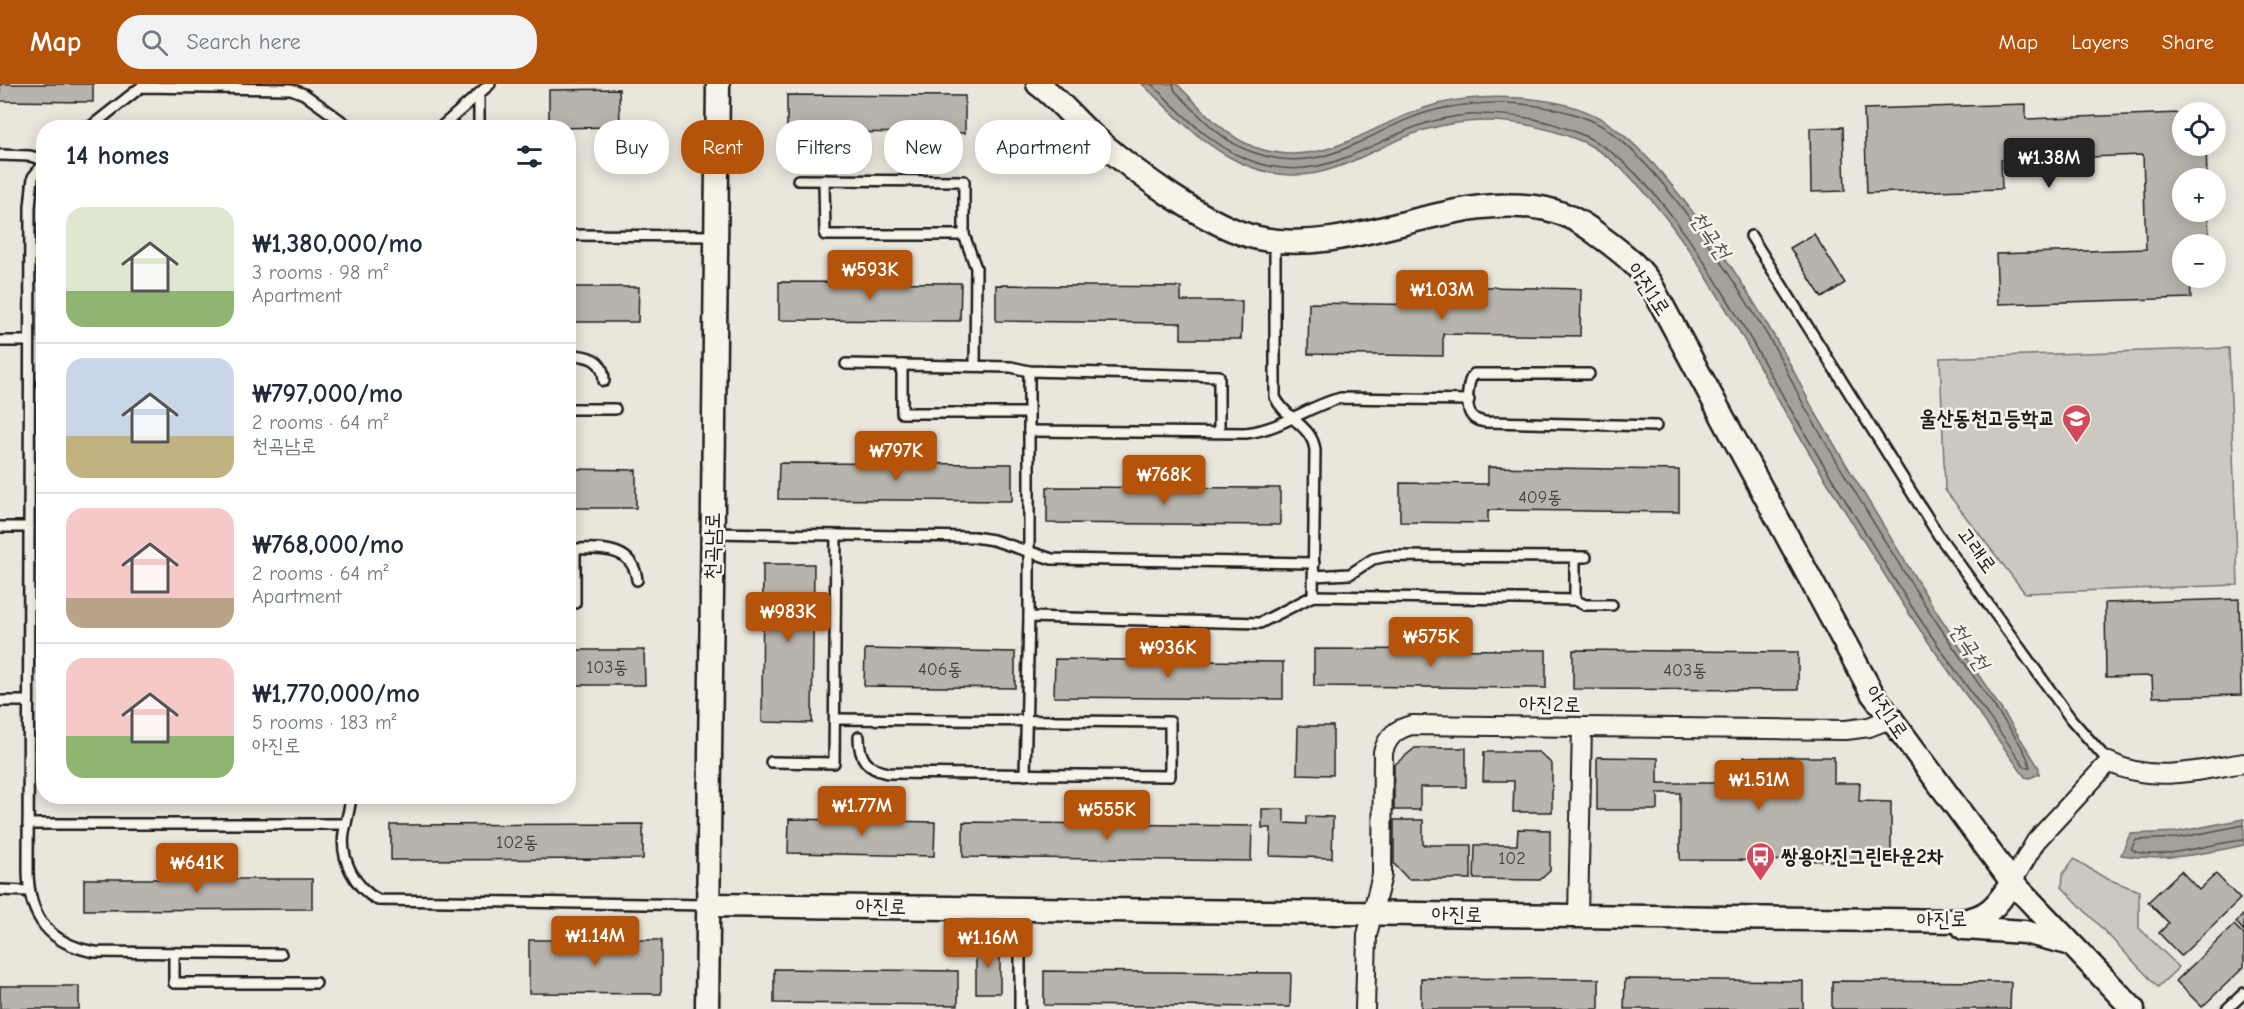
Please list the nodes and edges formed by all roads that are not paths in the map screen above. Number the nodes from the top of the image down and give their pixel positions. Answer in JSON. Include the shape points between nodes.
{"nodes":[{"id":1,"x":490,"y":84,"type":"edge"},
{"id":2,"x":718,"y":84,"type":"edge"},
{"id":3,"x":1038,"y":84,"type":"edge"},
{"id":4,"x":140,"y":85,"type":"edge"},
{"id":5,"x":479,"y":94,"type":"junction"},
{"id":6,"x":98,"y":120,"type":"edge"},
{"id":7,"x":340,"y":120,"type":"edge"},
{"id":8,"x":449,"y":120,"type":"edge"},
{"id":9,"x":479,"y":120,"type":"edge"},
{"id":10,"x":0,"y":155,"type":"edge"},
{"id":11,"x":36,"y":159,"type":"edge"},
{"id":12,"x":36,"y":173,"type":"edge"},
{"id":13,"x":798,"y":180,"type":"dead end"},
{"id":14,"x":824,"y":180,"type":"junction"},
{"id":15,"x":576,"y":235,"type":"edge"},
{"id":16,"x":964,"y":235,"type":"junction"},
{"id":17,"x":716,"y":236,"type":"junction"},
{"id":18,"x":1751,"y":236,"type":"dead end"},
{"id":19,"x":1275,"y":241,"type":"junction"},
{"id":20,"x":0,"y":340,"type":"edge"},
{"id":21,"x":29,"y":341,"type":"junction"},
{"id":22,"x":576,"y":356,"type":"edge"},
{"id":23,"x":846,"y":364,"type":"dead end"},
{"id":24,"x":902,"y":365,"type":"junction"},
{"id":25,"x":975,"y":366,"type":"junction"},
{"id":26,"x":1029,"y":371,"type":"junction"},
{"id":27,"x":1589,"y":374,"type":"dead end"},
{"id":28,"x":603,"y":381,"type":"dead end"},
{"id":29,"x":1469,"y":400,"type":"junction"},
{"id":30,"x":576,"y":409,"type":"edge"},
{"id":31,"x":615,"y":409,"type":"dead end"},
{"id":32,"x":1029,"y":413,"type":"junction"},
{"id":33,"x":1294,"y":419,"type":"junction"},
{"id":34,"x":1656,"y":426,"type":"dead end"},
{"id":35,"x":1029,"y":431,"type":"junction"},
{"id":36,"x":1219,"y":432,"type":"junction"},
{"id":37,"x":0,"y":527,"type":"edge"},
{"id":38,"x":29,"y":527,"type":"junction"},
{"id":39,"x":712,"y":533,"type":"junction"},
{"id":40,"x":837,"y":535,"type":"junction"},
{"id":41,"x":576,"y":549,"type":"edge"},
{"id":42,"x":1028,"y":553,"type":"junction"},
{"id":43,"x":1575,"y":557,"type":"junction"},
{"id":44,"x":1586,"y":557,"type":"dead end"},
{"id":45,"x":1314,"y":563,"type":"junction"},
{"id":46,"x":1314,"y":576,"type":"junction"},
{"id":47,"x":637,"y":580,"type":"dead end"},
{"id":48,"x":1314,"y":596,"type":"junction"},
{"id":49,"x":1575,"y":600,"type":"junction"},
{"id":50,"x":1612,"y":604,"type":"dead end"},
{"id":51,"x":1029,"y":617,"type":"junction"},
{"id":52,"x":0,"y":701,"type":"edge"},
{"id":53,"x":28,"y":701,"type":"junction"},
{"id":54,"x":835,"y":719,"type":"junction"},
{"id":55,"x":1890,"y":719,"type":"junction"},
{"id":56,"x":1026,"y":721,"type":"junction"},
{"id":57,"x":1582,"y":727,"type":"junction"},
{"id":58,"x":859,"y":737,"type":"dead end"},
{"id":59,"x":771,"y":762,"type":"dead end"},
{"id":60,"x":2109,"y":762,"type":"junction"},
{"id":61,"x":2244,"y":763,"type":"edge"},
{"id":62,"x":1025,"y":775,"type":"junction"},
{"id":63,"x":350,"y":804,"type":"edge"},
{"id":64,"x":28,"y":824,"type":"junction"},
{"id":65,"x":346,"y":824,"type":"junction"},
{"id":66,"x":2012,"y":882,"type":"junction"},
{"id":67,"x":0,"y":890,"type":"edge"},
{"id":68,"x":29,"y":891,"type":"junction"},
{"id":69,"x":708,"y":905,"type":"junction"},
{"id":70,"x":1020,"y":908,"type":"junction"},
{"id":71,"x":1372,"y":913,"type":"junction"},
{"id":72,"x":1578,"y":915,"type":"junction"},
{"id":73,"x":1898,"y":920,"type":"junction"},
{"id":74,"x":2069,"y":944,"type":"junction"},
{"id":75,"x":174,"y":953,"type":"junction"},
{"id":76,"x":281,"y":954,"type":"dead end"},
{"id":77,"x":316,"y":983,"type":"dead end"},
{"id":78,"x":2244,"y":993,"type":"edge"},
{"id":79,"x":707,"y":1009,"type":"edge"},
{"id":80,"x":1020,"y":1009,"type":"edge"},
{"id":81,"x":1365,"y":1009,"type":"edge"},
{"id":82,"x":2133,"y":1009,"type":"edge"},
{"id":83,"x":2227,"y":1009,"type":"edge"}],
"edges":[{"from":1,"to":5,"type":"lane"},
{"from":2,"to":17,"type":"street","name":"천곡남로"},
{"from":3,"to":19,"type":"street","name":"아진1로","via":[[1093,136],[1191,209],[1233,230]]},
{"from":4,"to":6,"type":"lane"},
{"from":4,"to":7,"type":"lane","via":[[291,89]]},
{"from":5,"to":8,"type":"lane"},
{"from":5,"to":9,"type":"lane"},
{"from":10,"to":11,"type":"lane"},
{"from":12,"to":21,"type":"lane","via":[[31,189]]},
{"from":13,"to":14,"type":"lane"},
{"from":14,"to":16,"type":"lane","via":[[964,181]]},
{"from":14,"to":16,"type":"lane","via":[[825,235]]},
{"from":15,"to":17,"type":"lane"},
{"from":16,"to":25,"type":"lane","via":[[976,268]]},
{"from":17,"to":39,"type":"street","name":"천곡남로"},
{"from":18,"to":60,"type":"lane","name":"고래로","via":[[1939,536],[2071,719]]},
{"from":19,"to":33,"type":"lane","via":[[1274,387],[1279,406]]},
{"from":19,"to":55,"type":"street","name":"아진1로","via":[[1343,236],[1456,212],[1506,207],[1559,213],[1610,243],[1636,264],[1650,283],[1872,693]]},
{"from":20,"to":21,"type":"lane"},
{"from":21,"to":38,"type":"lane"},
{"from":22,"to":28,"type":"lane","via":[[595,359],[603,372]]},
{"from":23,"to":24,"type":"lane"},
{"from":24,"to":25,"type":"lane"},
{"from":24,"to":32,"type":"lane","via":[[902,412]]},
{"from":25,"to":26,"type":"lane"},
{"from":26,"to":32,"type":"lane"},
{"from":26,"to":36,"type":"lane","via":[[1220,376]]},
{"from":27,"to":29,"type":"lane","via":[[1479,373],[1470,379]]},
{"from":29,"to":33,"type":"lane","via":[[1341,398]]},
{"from":29,"to":34,"type":"lane","via":[[1473,417],[1485,422]]},
{"from":30,"to":31,"type":"lane"},
{"from":32,"to":35,"type":"lane"},
{"from":33,"to":36,"type":"lane","via":[[1262,431]]},
{"from":33,"to":45,"type":"lane","via":[[1314,442]]},
{"from":35,"to":36,"type":"lane"},
{"from":35,"to":42,"type":"lane"},
{"from":37,"to":38,"type":"lane"},
{"from":38,"to":53,"type":"lane"},
{"from":39,"to":40,"type":"lane"},
{"from":39,"to":69,"type":"street","name":"천곡남로"},
{"from":40,"to":42,"type":"lane","via":[[975,537]]},
{"from":40,"to":54,"type":"lane"},
{"from":41,"to":47,"type":"lane","via":[[618,551],[636,568]]},
{"from":42,"to":45,"type":"lane","via":[[1052,559]]},
{"from":42,"to":51,"type":"lane"},
{"from":43,"to":44,"type":"lane"},
{"from":43,"to":46,"type":"lane","via":[[1389,556],[1373,559],[1350,574]]},
{"from":43,"to":49,"type":"lane"},
{"from":45,"to":46,"type":"lane"},
{"from":46,"to":48,"type":"lane"},
{"from":48,"to":49,"type":"lane"},
{"from":48,"to":51,"type":"lane","via":[[1260,623]]},
{"from":49,"to":50,"type":"lane"},
{"from":51,"to":56,"type":"lane"},
{"from":52,"to":53,"type":"lane"},
{"from":53,"to":64,"type":"lane"},
{"from":54,"to":56,"type":"lane"},
{"from":54,"to":59,"type":"lane","via":[[834,763]]},
{"from":55,"to":57,"type":"street","name":"아진2로","via":[[1846,730]]},
{"from":55,"to":66,"type":"street","name":"아진1로"},
{"from":56,"to":62,"type":"lane"},
{"from":56,"to":62,"type":"lane","via":[[1170,722],[1170,776]]},
{"from":57,"to":71,"type":"street","name":"아진2로","via":[[1412,725],[1392,734],[1383,753],[1382,864]]},
{"from":57,"to":72,"type":"street"},
{"from":58,"to":62,"type":"lane","via":[[860,756],[870,768],[879,771]]},
{"from":60,"to":61,"type":"street","via":[[2160,776]]},
{"from":60,"to":66,"type":"street","via":[[2036,841]]},
{"from":63,"to":65,"type":"lane"},
{"from":64,"to":65,"type":"lane"},
{"from":64,"to":68,"type":"lane"},
{"from":65,"to":69,"type":"lane","via":[[343,844],[348,867],[367,894],[378,900]]},
{"from":66,"to":73,"type":"street","name":"아진로","via":[[1993,910],[1974,920]]},
{"from":66,"to":74,"type":"street"},
{"from":67,"to":68,"type":"lane"},
{"from":68,"to":75,"type":"lane","via":[[40,921],[53,935],[79,949]]},
{"from":69,"to":70,"type":"street","name":"아진로"},
{"from":69,"to":79,"type":"street","name":"천곡남로"},
{"from":70,"to":71,"type":"street","name":"아진로"},
{"from":70,"to":80,"type":"lane"},
{"from":71,"to":72,"type":"street","name":"아진로"},
{"from":71,"to":81,"type":"street","name":"아진2로","via":[[1365,951]]},
{"from":72,"to":73,"type":"street","name":"아진로"},
{"from":73,"to":74,"type":"street","via":[[2024,932]]},
{"from":74,"to":82,"type":"street"},
{"from":75,"to":76,"type":"lane"},
{"from":75,"to":77,"type":"lane","via":[[174,982]]},
{"from":78,"to":83,"type":"lane"}]}
